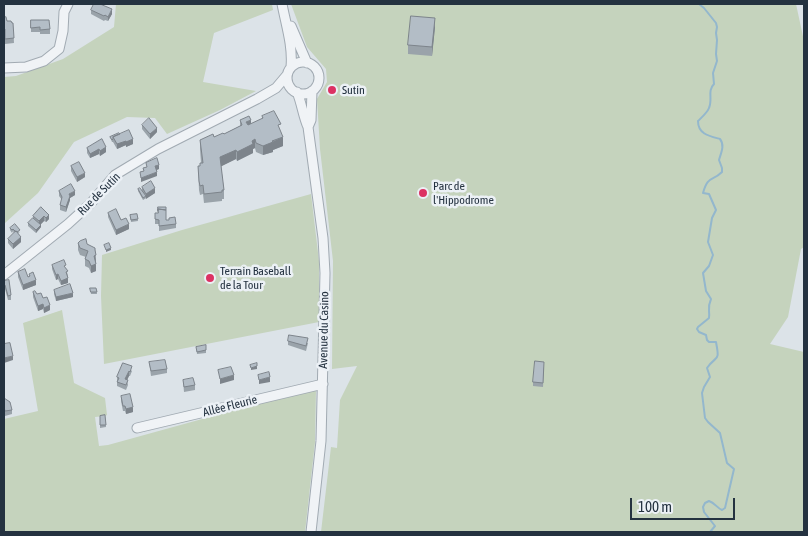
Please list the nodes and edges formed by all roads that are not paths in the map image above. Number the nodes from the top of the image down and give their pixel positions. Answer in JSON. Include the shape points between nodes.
{"nodes":[{"id":1,"x":68,"y":4,"type":"edge"},
{"id":2,"x":282,"y":4,"type":"edge"},
{"id":3,"x":307,"y":63,"type":"junction"},
{"id":4,"x":4,"y":68,"type":"edge"},
{"id":5,"x":289,"y":71,"type":"junction"},
{"id":6,"x":294,"y":91,"type":"junction"},
{"id":7,"x":312,"y":91,"type":"junction"},
{"id":8,"x":257,"y":99,"type":"junction"},
{"id":9,"x":308,"y":128,"type":"junction"},
{"id":10,"x":4,"y":275,"type":"edge"},
{"id":11,"x":323,"y":384,"type":"junction"},
{"id":12,"x":137,"y":428,"type":"dead end"},
{"id":13,"x":311,"y":532,"type":"edge"}],
"edges":[{"from":1,"to":4,"type":"street","via":[[59,49],[44,61],[26,68]]},
{"from":2,"to":3,"type":"street"},
{"from":2,"to":5,"type":"street","via":[[291,45]]},
{"from":3,"to":5,"type":"street","via":[[298,63]]},
{"from":3,"to":7,"type":"street","via":[[318,76]]},
{"from":5,"to":6,"type":"street","via":[[287,81]]},
{"from":5,"to":8,"type":"street","name":"Rue de Sutin","via":[[282,83]]},
{"from":6,"to":7,"type":"street"},
{"from":6,"to":8,"type":"street","name":"Rue de Sutin","via":[[277,91]]},
{"from":6,"to":9,"type":"street","via":[[302,104]]},
{"from":7,"to":9,"type":"street"},
{"from":8,"to":10,"type":"street","name":"Rue de Sutin","via":[[158,149],[115,175],[92,203]]},
{"from":9,"to":11,"type":"street","name":"Avenue du Casino","via":[[323,238]]},
{"from":11,"to":12,"type":"street","name":"Allée Fleurie"},
{"from":11,"to":13,"type":"street","name":"Avenue du Casino","via":[[322,441]]}]}
